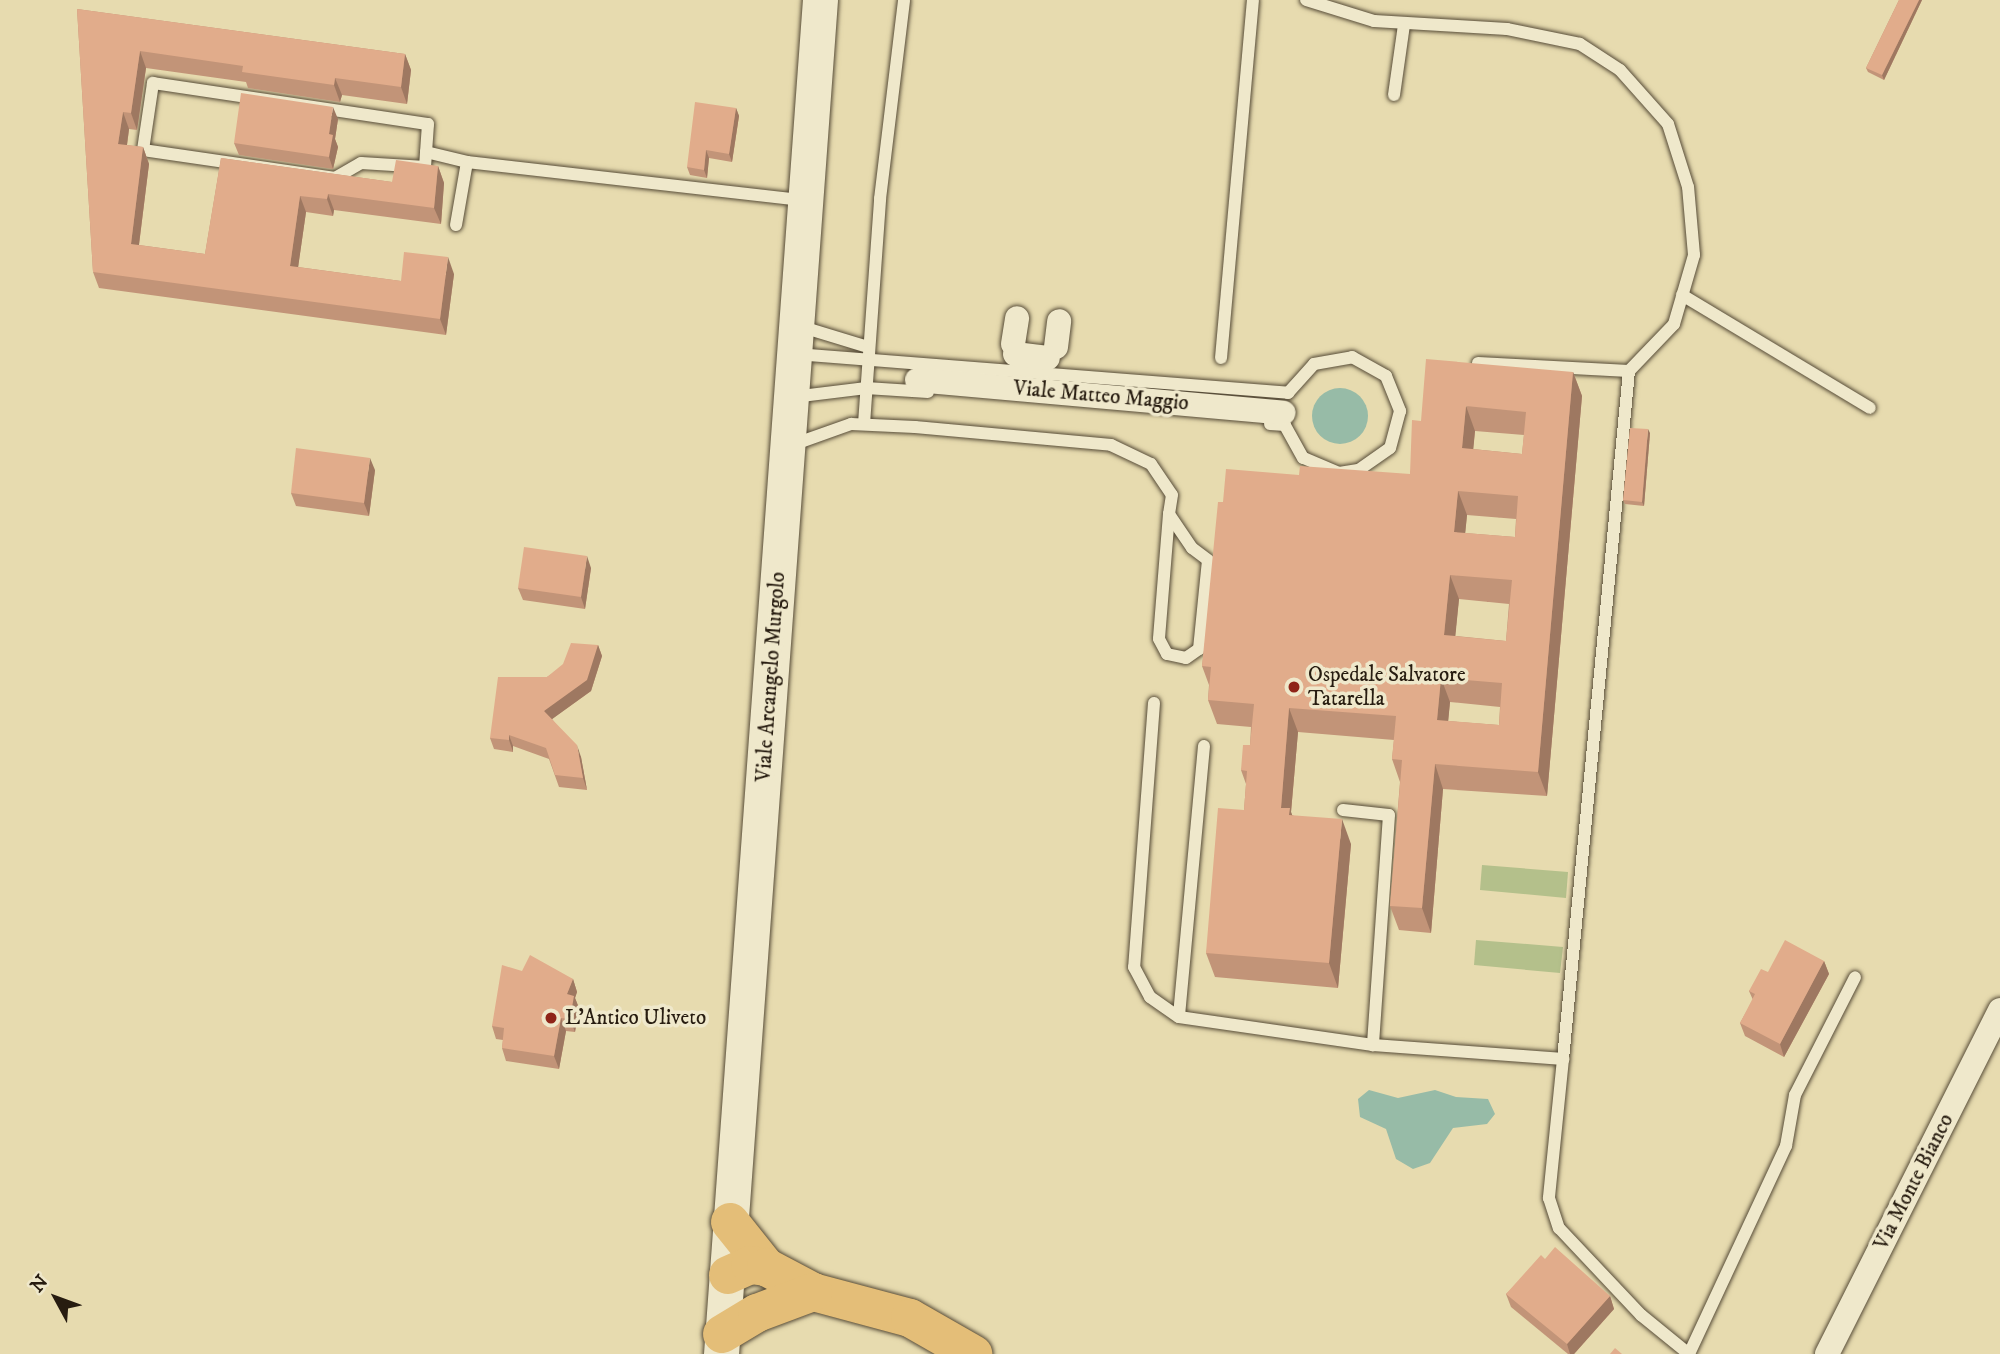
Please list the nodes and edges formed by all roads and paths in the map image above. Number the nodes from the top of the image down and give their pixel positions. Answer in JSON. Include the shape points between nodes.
{"nodes":[{"id":1,"x":820,"y":0,"type":"edge"},
{"id":2,"x":904,"y":0,"type":"edge"},
{"id":3,"x":1253,"y":0,"type":"edge"},
{"id":4,"x":1306,"y":0,"type":"edge"},
{"id":5,"x":1404,"y":25,"type":"junction"},
{"id":6,"x":1394,"y":95,"type":"dead end"},
{"id":7,"x":426,"y":152,"type":"junction"},
{"id":8,"x":467,"y":162,"type":"junction"},
{"id":9,"x":806,"y":200,"type":"junction"},
{"id":10,"x":456,"y":225,"type":"dead end"},
{"id":11,"x":1682,"y":295,"type":"junction"},
{"id":12,"x":1017,"y":318,"type":"dead end"},
{"id":13,"x":1059,"y":321,"type":"dead end"},
{"id":14,"x":797,"y":340,"type":"junction"},
{"id":15,"x":868,"y":346,"type":"junction"},
{"id":16,"x":1221,"y":358,"type":"dead end"},
{"id":17,"x":867,"y":361,"type":"junction"},
{"id":18,"x":1478,"y":363,"type":"edge"},
{"id":19,"x":1041,"y":367,"type":"junction"},
{"id":20,"x":1629,"y":371,"type":"junction"},
{"id":21,"x":918,"y":380,"type":"dead end"},
{"id":22,"x":866,"y":388,"type":"junction"},
{"id":23,"x":793,"y":397,"type":"junction"},
{"id":24,"x":1870,"y":408,"type":"dead end"},
{"id":25,"x":1284,"y":413,"type":"dead end"},
{"id":26,"x":864,"y":424,"type":"junction"},
{"id":27,"x":788,"y":447,"type":"junction"},
{"id":28,"x":1169,"y":514,"type":"junction"},
{"id":29,"x":1154,"y":703,"type":"dead end"},
{"id":30,"x":1204,"y":746,"type":"dead end"},
{"id":31,"x":1343,"y":810,"type":"dead end"},
{"id":32,"x":1855,"y":977,"type":"dead end"},
{"id":33,"x":2000,"y":1010,"type":"edge"},
{"id":34,"x":1179,"y":1017,"type":"junction"},
{"id":35,"x":1373,"y":1045,"type":"junction"},
{"id":36,"x":1563,"y":1059,"type":"junction"},
{"id":37,"x":730,"y":1222,"type":"junction"},
{"id":38,"x":766,"y":1267,"type":"junction"},
{"id":39,"x":728,"y":1275,"type":"junction"},
{"id":40,"x":799,"y":1297,"type":"junction"},
{"id":41,"x":722,"y":1344,"type":"edge"},
{"id":42,"x":973,"y":1354,"type":"edge"},
{"id":43,"x":1689,"y":1354,"type":"edge"},
{"id":44,"x":1827,"y":1354,"type":"edge"}],
"edges":[{"from":1,"to":9,"type":"main road","name":"Viale Arcangelo Murgolo"},
{"from":2,"to":15,"type":"lane"},
{"from":3,"to":16,"type":"lane"},
{"from":4,"to":5,"type":"lane","via":[[1374,21]]},
{"from":5,"to":6,"type":"lane"},
{"from":5,"to":11,"type":"lane","via":[[1449,23],[1580,44],[1620,71],[1668,124],[1688,187],[1694,255]]},
{"from":7,"to":7,"type":"lane","via":[[428,124],[153,83],[143,150],[335,178],[361,163],[425,167]]},
{"from":7,"to":8,"type":"lane"},
{"from":8,"to":9,"type":"lane"},
{"from":8,"to":10,"type":"lane"},
{"from":9,"to":14,"type":"main road","name":"Viale Arcangelo Murgolo"},
{"from":11,"to":20,"type":"lane","via":[[1674,324]]},
{"from":11,"to":24,"type":"lane"},
{"from":12,"to":19,"type":"street","via":[[1014,349]]},
{"from":13,"to":19,"type":"street"},
{"from":14,"to":15,"type":"lane"},
{"from":14,"to":17,"type":"lane"},
{"from":14,"to":23,"type":"main road","name":"Viale Arcangelo Murgolo"},
{"from":15,"to":17,"type":"lane"},
{"from":17,"to":19,"type":"lane"},
{"from":17,"to":22,"type":"lane"},
{"from":18,"to":20,"type":"lane"},
{"from":19,"to":21,"type":"street","name":"Viale Matteo Maggio"},
{"from":19,"to":22,"type":"lane","via":[[1289,393],[1314,364],[1352,357],[1370,364],[1391,384],[1400,411],[1398,430],[1376,462],[1339,473],[1303,458],[1285,425]]},
{"from":19,"to":25,"type":"street","name":"Viale Matteo Maggio"},
{"from":20,"to":36,"type":"lane","via":[[1578,846]]},
{"from":22,"to":23,"type":"lane"},
{"from":22,"to":26,"type":"lane"},
{"from":23,"to":27,"type":"main road","name":"Viale Arcangelo Murgolo"},
{"from":26,"to":27,"type":"lane","via":[[851,424]]},
{"from":26,"to":28,"type":"lane","via":[[1111,445],[1151,464],[1172,495]]},
{"from":27,"to":37,"type":"main road","name":"Viale Arcangelo Murgolo"},
{"from":28,"to":28,"type":"lane","via":[[1159,639],[1167,654],[1186,658],[1199,649],[1208,560],[1192,548]]},
{"from":29,"to":34,"type":"lane","via":[[1134,967],[1150,997]]},
{"from":30,"to":34,"type":"lane"},
{"from":31,"to":35,"type":"lane","via":[[1390,815]]},
{"from":32,"to":43,"type":"lane","via":[[1796,1095],[1786,1146]]},
{"from":33,"to":44,"type":"street","name":"Via Monte Bianco"},
{"from":34,"to":35,"type":"lane"},
{"from":35,"to":36,"type":"lane"},
{"from":36,"to":43,"type":"lane","via":[[1549,1198],[1559,1228],[1641,1315]]},
{"from":37,"to":38,"type":"highway"},
{"from":37,"to":39,"type":"main road","name":"Viale Arcangelo Murgolo"},
{"from":38,"to":39,"type":"highway","via":[[750,1265]]},
{"from":38,"to":40,"type":"highway"},
{"from":39,"to":40,"type":"highway"},
{"from":39,"to":41,"type":"main road","name":"Viale Arcangelo Murgolo"},
{"from":40,"to":41,"type":"highway"},
{"from":40,"to":42,"type":"highway","via":[[910,1318]]}]}
